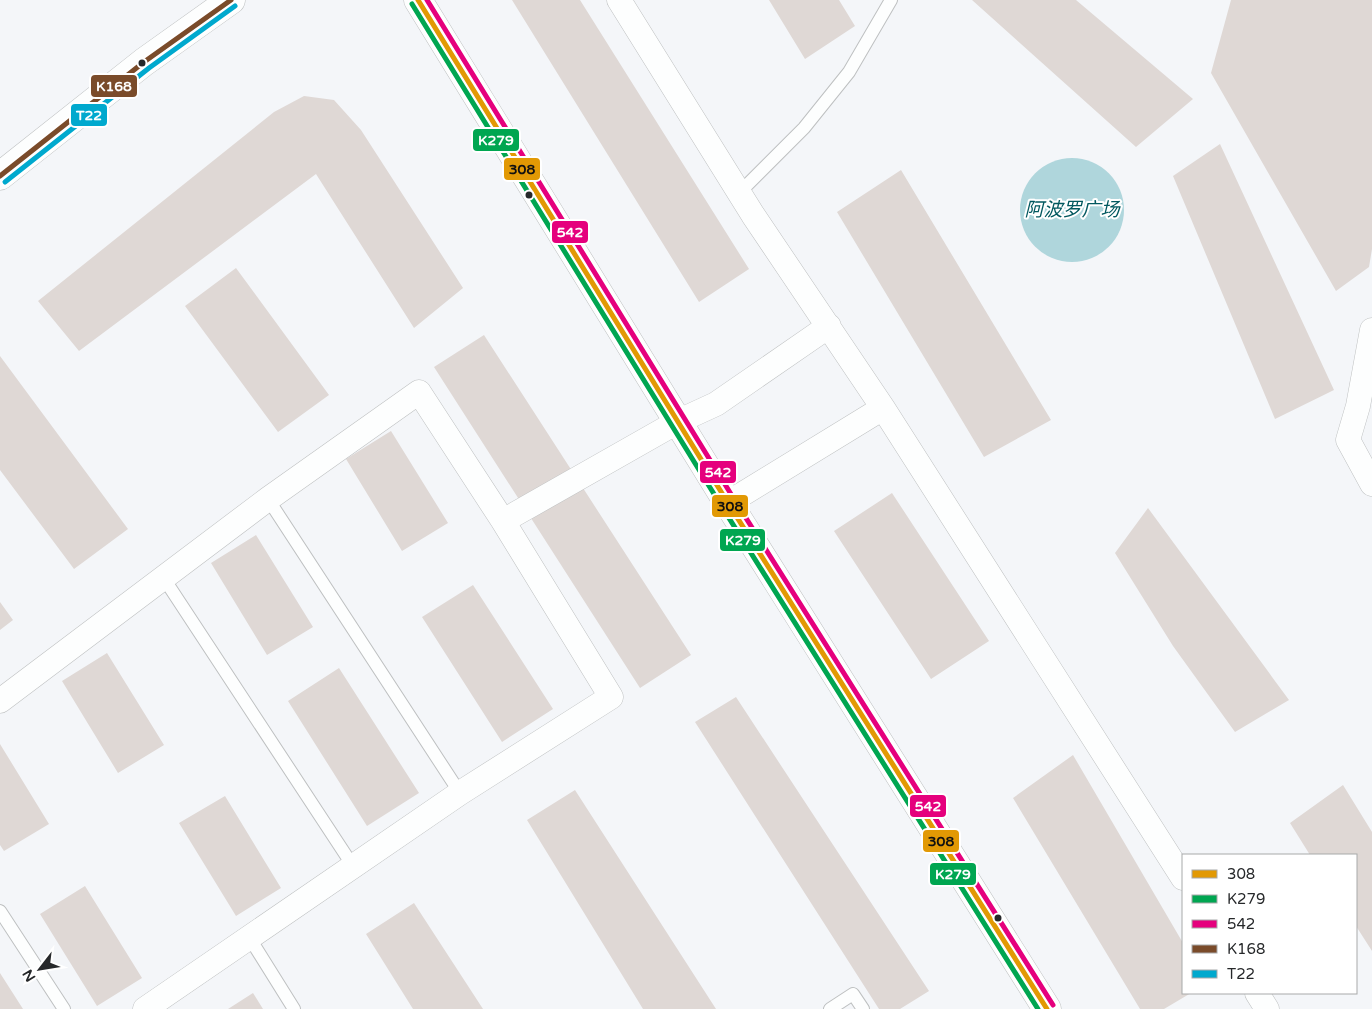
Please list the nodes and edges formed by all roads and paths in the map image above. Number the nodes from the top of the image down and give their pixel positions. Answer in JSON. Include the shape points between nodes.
{"nodes":[{"id":1,"x":231,"y":0,"type":"edge"},
{"id":2,"x":418,"y":0,"type":"edge"},
{"id":3,"x":619,"y":0,"type":"edge"},
{"id":4,"x":891,"y":0,"type":"edge"},
{"id":5,"x":0,"y":176,"type":"edge"},
{"id":6,"x":739,"y":193,"type":"junction"},
{"id":7,"x":829,"y":326,"type":"junction"},
{"id":8,"x":1372,"y":330,"type":"edge"},
{"id":9,"x":883,"y":408,"type":"junction"},
{"id":10,"x":679,"y":421,"type":"junction"},
{"id":11,"x":1372,"y":484,"type":"edge"},
{"id":12,"x":268,"y":499,"type":"junction"},
{"id":13,"x":728,"y":503,"type":"junction"},
{"id":14,"x":503,"y":521,"type":"junction"},
{"id":15,"x":163,"y":577,"type":"junction"},
{"id":16,"x":0,"y":701,"type":"edge"},
{"id":17,"x":460,"y":793,"type":"junction"},
{"id":18,"x":353,"y":866,"type":"junction"},
{"id":19,"x":1182,"y":876,"type":"edge"},
{"id":20,"x":0,"y":911,"type":"edge"},
{"id":21,"x":249,"y":937,"type":"junction"},
{"id":22,"x":1258,"y":994,"type":"edge"},
{"id":23,"x":64,"y":1009,"type":"edge"},
{"id":24,"x":145,"y":1009,"type":"edge"},
{"id":25,"x":294,"y":1009,"type":"edge"},
{"id":26,"x":830,"y":1009,"type":"edge"},
{"id":27,"x":863,"y":1009,"type":"edge"},
{"id":28,"x":1047,"y":1009,"type":"edge"},
{"id":29,"x":1267,"y":1009,"type":"edge"}],
"edges":[{"from":1,"to":5,"type":"main road","via":[[144,62]]},
{"from":2,"to":10,"type":"main road"},
{"from":3,"to":6,"type":"street"},
{"from":4,"to":6,"type":"lane","via":[[849,72],[804,128]]},
{"from":6,"to":7,"type":"street"},
{"from":7,"to":9,"type":"street"},
{"from":7,"to":10,"type":"street","via":[[716,404]]},
{"from":8,"to":11,"type":"street","via":[[1358,406],[1348,440]]},
{"from":9,"to":13,"type":"street"},
{"from":9,"to":19,"type":"street"},
{"from":10,"to":13,"type":"main road"},
{"from":10,"to":14,"type":"street"},
{"from":12,"to":14,"type":"street","via":[[419,392]]},
{"from":12,"to":15,"type":"street"},
{"from":12,"to":17,"type":"lane"},
{"from":13,"to":28,"type":"main road"},
{"from":14,"to":17,"type":"street","via":[[611,697]]},
{"from":15,"to":16,"type":"street"},
{"from":15,"to":18,"type":"lane"},
{"from":17,"to":18,"type":"street"},
{"from":18,"to":21,"type":"street"},
{"from":20,"to":23,"type":"lane"},
{"from":21,"to":24,"type":"street"},
{"from":21,"to":25,"type":"lane"},
{"from":22,"to":29,"type":"street"},
{"from":26,"to":27,"type":"lane","via":[[853,994]]}]}
